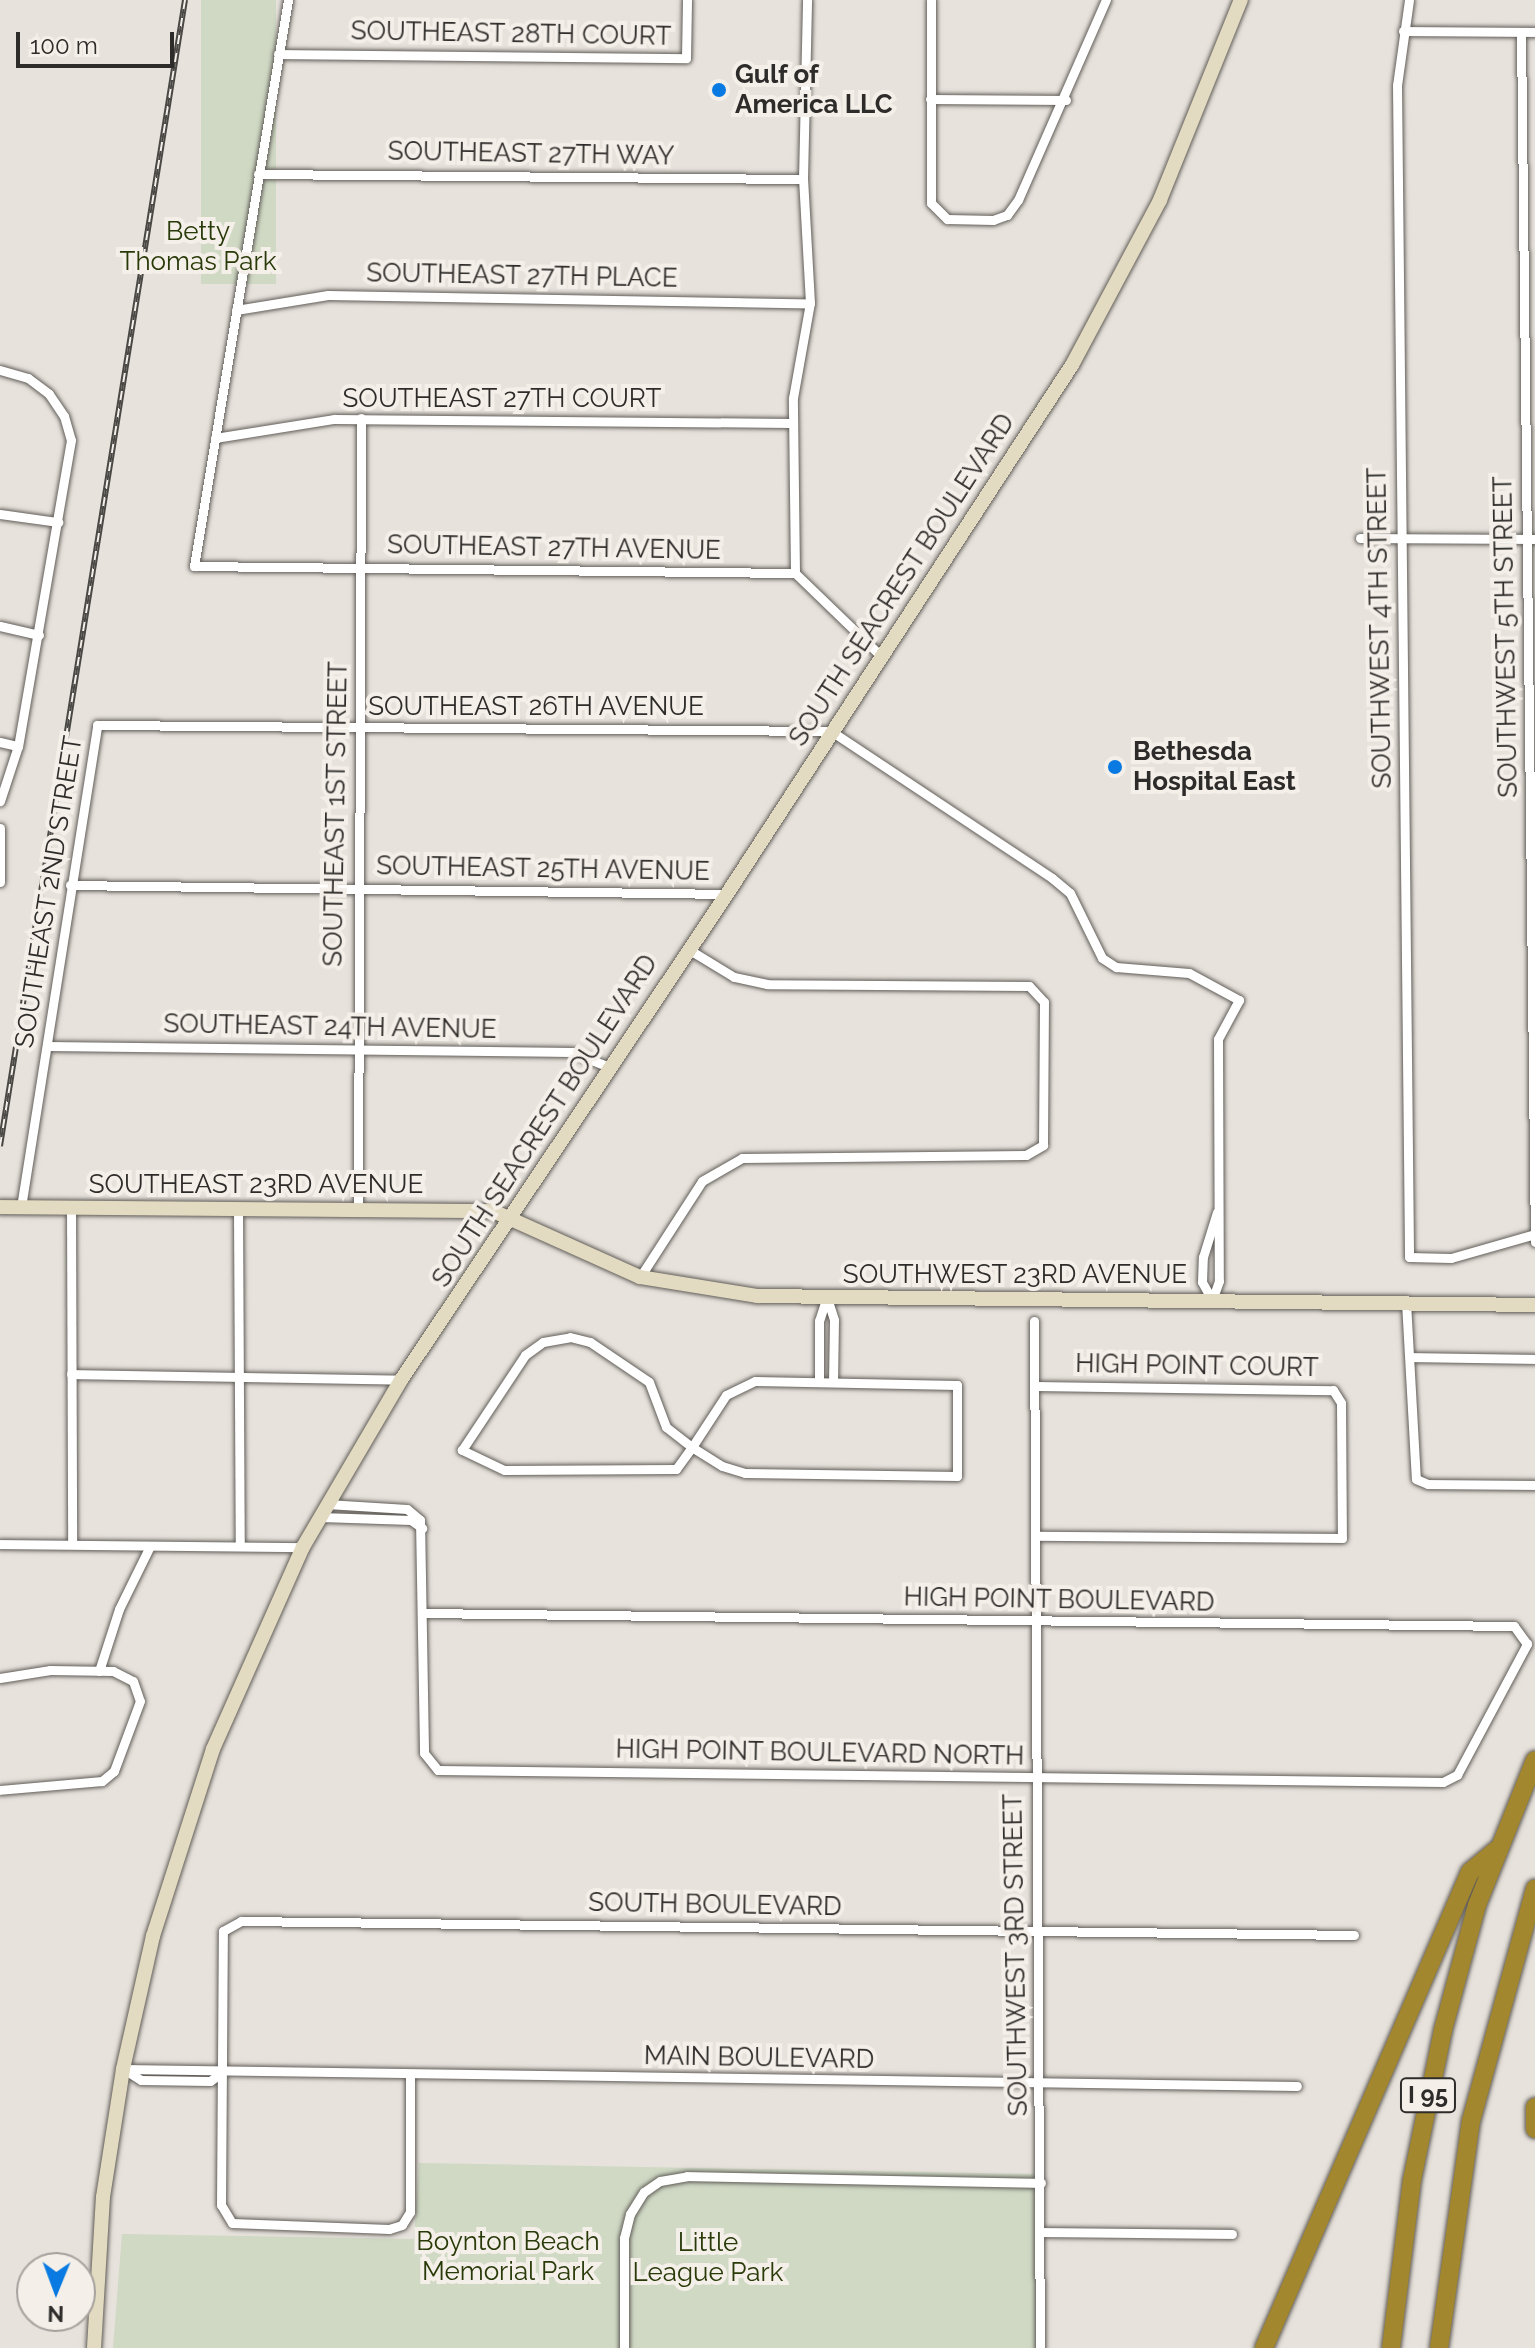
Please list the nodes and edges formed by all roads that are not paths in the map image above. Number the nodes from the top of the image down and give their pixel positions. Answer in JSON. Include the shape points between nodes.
{"nodes":[{"id":1,"x":288,"y":0,"type":"edge"},
{"id":2,"x":687,"y":0,"type":"edge"},
{"id":3,"x":807,"y":0,"type":"edge"},
{"id":4,"x":931,"y":0,"type":"edge"},
{"id":5,"x":1106,"y":0,"type":"edge"},
{"id":6,"x":1241,"y":0,"type":"edge"},
{"id":7,"x":1409,"y":0,"type":"edge"},
{"id":8,"x":1403,"y":31,"type":"junction"},
{"id":9,"x":1521,"y":32,"type":"junction"},
{"id":10,"x":1535,"y":32,"type":"edge"},
{"id":11,"x":278,"y":54,"type":"junction"},
{"id":12,"x":930,"y":99,"type":"junction"},
{"id":13,"x":1066,"y":100,"type":"junction"},
{"id":14,"x":258,"y":174,"type":"junction"},
{"id":15,"x":803,"y":179,"type":"junction"},
{"id":16,"x":810,"y":303,"type":"junction"},
{"id":17,"x":236,"y":310,"type":"junction"},
{"id":18,"x":0,"y":370,"type":"edge"},
{"id":19,"x":361,"y":418,"type":"junction"},
{"id":20,"x":791,"y":423,"type":"junction"},
{"id":21,"x":215,"y":438,"type":"junction"},
{"id":22,"x":0,"y":514,"type":"edge"},
{"id":23,"x":58,"y":522,"type":"junction"},
{"id":24,"x":1360,"y":538,"type":"dead end"},
{"id":25,"x":1401,"y":538,"type":"junction"},
{"id":26,"x":1531,"y":539,"type":"edge"},
{"id":27,"x":360,"y":568,"type":"junction"},
{"id":28,"x":795,"y":573,"type":"junction"},
{"id":29,"x":0,"y":626,"type":"edge"},
{"id":30,"x":39,"y":635,"type":"junction"},
{"id":31,"x":881,"y":656,"type":"junction"},
{"id":32,"x":97,"y":725,"type":"joint"},
{"id":33,"x":358,"y":727,"type":"junction"},
{"id":34,"x":831,"y":731,"type":"junction"},
{"id":35,"x":0,"y":742,"type":"edge"},
{"id":36,"x":18,"y":746,"type":"junction"},
{"id":37,"x":0,"y":801,"type":"edge"},
{"id":38,"x":0,"y":828,"type":"edge"},
{"id":39,"x":1,"y":842,"type":"edge"},
{"id":40,"x":0,"y":882,"type":"edge"},
{"id":41,"x":70,"y":885,"type":"junction"},
{"id":42,"x":357,"y":888,"type":"junction"},
{"id":43,"x":727,"y":894,"type":"junction"},
{"id":44,"x":688,"y":948,"type":"junction"},
{"id":45,"x":1533,"y":980,"type":"edge"},
{"id":46,"x":47,"y":1046,"type":"junction"},
{"id":47,"x":356,"y":1049,"type":"junction"},
{"id":48,"x":609,"y":1067,"type":"junction"},
{"id":49,"x":1534,"y":1105,"type":"edge"},
{"id":50,"x":0,"y":1207,"type":"edge"},
{"id":51,"x":21,"y":1207,"type":"junction"},
{"id":52,"x":71,"y":1207,"type":"junction"},
{"id":53,"x":238,"y":1209,"type":"junction"},
{"id":54,"x":358,"y":1209,"type":"junction"},
{"id":55,"x":1217,"y":1212,"type":"junction"},
{"id":56,"x":510,"y":1217,"type":"junction"},
{"id":57,"x":1535,"y":1237,"type":"edge"},
{"id":58,"x":640,"y":1277,"type":"junction"},
{"id":59,"x":827,"y":1298,"type":"junction"},
{"id":60,"x":1212,"y":1300,"type":"junction"},
{"id":61,"x":1406,"y":1302,"type":"junction"},
{"id":62,"x":1535,"y":1305,"type":"edge"},
{"id":63,"x":1034,"y":1321,"type":"dead end"},
{"id":64,"x":1410,"y":1357,"type":"junction"},
{"id":65,"x":1535,"y":1359,"type":"edge"},
{"id":66,"x":71,"y":1374,"type":"junction"},
{"id":67,"x":239,"y":1377,"type":"junction"},
{"id":68,"x":401,"y":1380,"type":"junction"},
{"id":69,"x":819,"y":1382,"type":"junction"},
{"id":70,"x":833,"y":1382,"type":"junction"},
{"id":71,"x":1035,"y":1386,"type":"junction"},
{"id":72,"x":692,"y":1447,"type":"junction"},
{"id":73,"x":1535,"y":1485,"type":"edge"},
{"id":74,"x":323,"y":1510,"type":"junction"},
{"id":75,"x":422,"y":1528,"type":"junction"},
{"id":76,"x":1036,"y":1536,"type":"junction"},
{"id":77,"x":0,"y":1544,"type":"edge"},
{"id":78,"x":72,"y":1544,"type":"junction"},
{"id":79,"x":150,"y":1546,"type":"junction"},
{"id":80,"x":240,"y":1546,"type":"junction"},
{"id":81,"x":303,"y":1547,"type":"junction"},
{"id":82,"x":423,"y":1613,"type":"junction"},
{"id":83,"x":1037,"y":1622,"type":"junction"},
{"id":84,"x":99,"y":1671,"type":"junction"},
{"id":85,"x":0,"y":1678,"type":"edge"},
{"id":86,"x":1535,"y":1760,"type":"edge"},
{"id":87,"x":1035,"y":1778,"type":"junction"},
{"id":88,"x":1450,"y":1780,"type":"joint"},
{"id":89,"x":0,"y":1790,"type":"edge"},
{"id":90,"x":1498,"y":1848,"type":"junction"},
{"id":91,"x":1535,"y":1889,"type":"edge"},
{"id":92,"x":1038,"y":1932,"type":"junction"},
{"id":93,"x":1354,"y":1935,"type":"dead end"},
{"id":94,"x":123,"y":2069,"type":"junction"},
{"id":95,"x":220,"y":2074,"type":"junction"},
{"id":96,"x":410,"y":2076,"type":"junction"},
{"id":97,"x":1039,"y":2083,"type":"junction"},
{"id":98,"x":1297,"y":2086,"type":"dead end"},
{"id":99,"x":1535,"y":2107,"type":"edge"},
{"id":100,"x":1535,"y":2129,"type":"edge"},
{"id":101,"x":1041,"y":2183,"type":"junction"},
{"id":102,"x":1043,"y":2232,"type":"junction"},
{"id":103,"x":1232,"y":2234,"type":"dead end"},
{"id":104,"x":94,"y":2348,"type":"edge"},
{"id":105,"x":624,"y":2348,"type":"edge"},
{"id":106,"x":1040,"y":2348,"type":"edge"},
{"id":107,"x":1261,"y":2348,"type":"edge"},
{"id":108,"x":1391,"y":2348,"type":"edge"},
{"id":109,"x":1439,"y":2348,"type":"edge"}],
"edges":[{"from":1,"to":11,"type":"street"},
{"from":2,"to":11,"type":"street","name":"SOUTHEAST 28TH COURT","via":[[686,58]]},
{"from":3,"to":15,"type":"street"},
{"from":4,"to":12,"type":"street"},
{"from":5,"to":13,"type":"street"},
{"from":6,"to":31,"type":"street","name":"SOUTH SEACREST BOULEVARD","via":[[1185,147],[1127,268],[1056,390]]},
{"from":7,"to":8,"type":"street","name":"SOUTHWEST 4TH STREET"},
{"from":8,"to":9,"type":"street"},
{"from":8,"to":25,"type":"street","name":"SOUTHWEST 4TH STREET","via":[[1397,85]]},
{"from":9,"to":10,"type":"street"},
{"from":9,"to":26,"type":"street","name":"SOUTHWEST 5TH STREET"},
{"from":11,"to":14,"type":"street"},
{"from":12,"to":13,"type":"street"},
{"from":12,"to":13,"type":"street","via":[[934,210],[947,219],[993,220],[1013,210]]},
{"from":14,"to":15,"type":"street","name":"SOUTHEAST 27TH WAY"},
{"from":14,"to":17,"type":"street"},
{"from":15,"to":16,"type":"street"},
{"from":16,"to":17,"type":"street","name":"SOUTHEAST 27TH PLACE","via":[[328,295]]},
{"from":16,"to":20,"type":"street"},
{"from":17,"to":21,"type":"street"},
{"from":18,"to":23,"type":"street","via":[[43,388],[67,424],[71,440]]},
{"from":19,"to":20,"type":"street","name":"SOUTHEAST 27TH COURT"},
{"from":19,"to":21,"type":"street","name":"SOUTHEAST 27TH COURT"},
{"from":19,"to":27,"type":"street","name":"SOUTHEAST 1ST STREET"},
{"from":20,"to":28,"type":"street"},
{"from":21,"to":27,"type":"street","name":"SOUTHEAST 27TH AVENUE","via":[[194,566]]},
{"from":22,"to":23,"type":"street"},
{"from":23,"to":30,"type":"street"},
{"from":24,"to":25,"type":"street"},
{"from":25,"to":26,"type":"street"},
{"from":25,"to":57,"type":"street","name":"SOUTHWEST 4TH STREET","via":[[1409,1257],[1451,1258]]},
{"from":26,"to":45,"type":"street","name":"SOUTHWEST 5TH STREET"},
{"from":27,"to":28,"type":"street","name":"SOUTHEAST 27TH AVENUE"},
{"from":27,"to":33,"type":"street","name":"SOUTHEAST 1ST STREET"},
{"from":28,"to":31,"type":"street"},
{"from":29,"to":30,"type":"street"},
{"from":30,"to":36,"type":"street"},
{"from":31,"to":34,"type":"street","name":"SOUTH SEACREST BOULEVARD"},
{"from":32,"to":33,"type":"street","name":"SOUTHEAST 26TH AVENUE"},
{"from":32,"to":41,"type":"street","name":"SOUTHEAST 2ND STREET"},
{"from":33,"to":34,"type":"street","name":"SOUTHEAST 26TH AVENUE"},
{"from":33,"to":42,"type":"street","name":"SOUTHEAST 1ST STREET"},
{"from":34,"to":43,"type":"street","name":"SOUTH SEACREST BOULEVARD"},
{"from":34,"to":55,"type":"street","via":[[1070,893],[1102,958],[1116,967],[1189,973],[1239,1000],[1218,1039]]},
{"from":35,"to":36,"type":"street"},
{"from":36,"to":37,"type":"street"},
{"from":38,"to":39,"type":"street"},
{"from":39,"to":40,"type":"street"},
{"from":41,"to":42,"type":"street","name":"SOUTHEAST 25TH AVENUE"},
{"from":41,"to":46,"type":"street","name":"SOUTHEAST 2ND STREET"},
{"from":42,"to":43,"type":"street","name":"SOUTHEAST 25TH AVENUE"},
{"from":42,"to":47,"type":"street","name":"SOUTHEAST 1ST STREET"},
{"from":43,"to":44,"type":"street","name":"SOUTH SEACREST BOULEVARD"},
{"from":44,"to":48,"type":"street","name":"SOUTH SEACREST BOULEVARD"},
{"from":44,"to":58,"type":"street","via":[[734,977],[767,984],[1029,986],[1044,1002],[1043,1145],[1038,1152],[772,1154],[728,1164],[690,1196]]},
{"from":45,"to":49,"type":"street","name":"SOUTHWEST 5TH STREET"},
{"from":46,"to":47,"type":"street","name":"SOUTHEAST 24TH AVENUE"},
{"from":46,"to":51,"type":"street","name":"SOUTHEAST 2ND STREET"},
{"from":47,"to":48,"type":"street","name":"SOUTHEAST 24TH AVENUE","via":[[572,1052]]},
{"from":47,"to":54,"type":"street","name":"SOUTHEAST 1ST STREET"},
{"from":48,"to":56,"type":"street","name":"SOUTH SEACREST BOULEVARD"},
{"from":49,"to":57,"type":"street","name":"SOUTHWEST 5TH STREET"},
{"from":50,"to":51,"type":"street","name":"SOUTHEAST 23RD AVENUE"},
{"from":51,"to":52,"type":"street","name":"SOUTHEAST 23RD AVENUE"},
{"from":52,"to":53,"type":"street","name":"SOUTHEAST 23RD AVENUE"},
{"from":52,"to":66,"type":"street"},
{"from":53,"to":54,"type":"street","name":"SOUTHEAST 23RD AVENUE"},
{"from":53,"to":67,"type":"street"},
{"from":54,"to":56,"type":"street","name":"SOUTHEAST 23RD AVENUE","via":[[493,1211]]},
{"from":55,"to":60,"type":"street","via":[[1219,1281]]},
{"from":55,"to":60,"type":"street","via":[[1203,1257],[1202,1282]]},
{"from":56,"to":58,"type":"street","name":"SOUTHWEST 23RD AVENUE"},
{"from":56,"to":68,"type":"street","name":"SOUTH SEACREST BOULEVARD"},
{"from":58,"to":59,"type":"street","name":"SOUTHWEST 23RD AVENUE","via":[[724,1292]]},
{"from":59,"to":60,"type":"street","name":"SOUTHWEST 23RD AVENUE"},
{"from":59,"to":69,"type":"street","via":[[819,1321]]},
{"from":59,"to":70,"type":"street","via":[[834,1320]]},
{"from":60,"to":61,"type":"street","name":"SOUTHWEST 23RD AVENUE"},
{"from":61,"to":62,"type":"street","name":"SOUTHWEST 23RD AVENUE"},
{"from":61,"to":64,"type":"street"},
{"from":63,"to":71,"type":"street","name":"SOUTHWEST 3RD STREET"},
{"from":64,"to":65,"type":"street"},
{"from":64,"to":73,"type":"street","via":[[1416,1479],[1428,1484]]},
{"from":66,"to":67,"type":"street"},
{"from":66,"to":78,"type":"street"},
{"from":67,"to":68,"type":"street"},
{"from":67,"to":80,"type":"street"},
{"from":68,"to":74,"type":"street","name":"SOUTH SEACREST BOULEVARD"},
{"from":69,"to":70,"type":"street"},
{"from":69,"to":72,"type":"street","via":[[739,1385]]},
{"from":70,"to":72,"type":"street","via":[[957,1385],[957,1476],[745,1473]]},
{"from":71,"to":76,"type":"street","name":"SOUTHWEST 3RD STREET"},
{"from":71,"to":76,"type":"street","name":"HIGH POINT COURT","via":[[1333,1390],[1341,1403],[1342,1538]]},
{"from":72,"to":72,"type":"street","via":[[666,1427],[649,1382],[590,1342],[564,1337],[543,1342],[525,1355],[462,1450],[504,1470],[669,1472]]},
{"from":74,"to":75,"type":"street","via":[[411,1520]]},
{"from":74,"to":75,"type":"street","via":[[407,1509],[417,1513]]},
{"from":74,"to":81,"type":"street","name":"SOUTH SEACREST BOULEVARD"},
{"from":75,"to":82,"type":"street","name":"HIGH POINT BOULEVARD NORTH"},
{"from":76,"to":83,"type":"street","name":"SOUTHWEST 3RD STREET"},
{"from":77,"to":78,"type":"street"},
{"from":78,"to":79,"type":"street"},
{"from":79,"to":80,"type":"street"},
{"from":79,"to":84,"type":"street","via":[[119,1609]]},
{"from":80,"to":81,"type":"street"},
{"from":81,"to":94,"type":"street","name":"SOUTH SEACREST BOULEVARD","via":[[213,1749],[181,1838]]},
{"from":82,"to":83,"type":"street","name":"HIGH POINT BOULEVARD"},
{"from":82,"to":87,"type":"street","name":"HIGH POINT BOULEVARD NORTH","via":[[424,1753],[438,1770]]},
{"from":83,"to":87,"type":"street","name":"SOUTHWEST 3RD STREET"},
{"from":83,"to":88,"type":"street","name":"HIGH POINT BOULEVARD","via":[[1514,1626],[1526,1636],[1525,1651]]},
{"from":84,"to":85,"type":"street"},
{"from":84,"to":89,"type":"street","via":[[127,1676],[139,1693],[138,1710],[114,1771],[95,1784]]},
{"from":86,"to":90,"type":"highway","number":"I 95"},
{"from":87,"to":88,"type":"street","name":"HIGH POINT BOULEVARD NORTH"},
{"from":87,"to":92,"type":"street","name":"SOUTHWEST 3RD STREET"},
{"from":90,"to":107,"type":"highway","via":[[1470,1872]]},
{"from":90,"to":108,"type":"highway","number":"I 95","via":[[1461,1958],[1426,2104]]},
{"from":91,"to":109,"type":"highway","number":"I 95","via":[[1471,2121]]},
{"from":92,"to":93,"type":"street","name":"SOUTH BOULEVARD"},
{"from":92,"to":95,"type":"street","name":"SOUTH BOULEVARD","via":[[241,1921],[227,1926],[220,1938]]},
{"from":92,"to":97,"type":"street","name":"SOUTHWEST 3RD STREET"},
{"from":94,"to":95,"type":"street","name":"MAIN BOULEVARD","via":[[141,2080],[210,2081]]},
{"from":94,"to":104,"type":"street","name":"SOUTH SEACREST BOULEVARD","via":[[103,2197]]},
{"from":95,"to":96,"type":"street","name":"MAIN BOULEVARD"},
{"from":95,"to":96,"type":"street","via":[[221,2205],[226,2218],[238,2226],[389,2229],[402,2225],[410,2212]]},
{"from":96,"to":97,"type":"street","name":"MAIN BOULEVARD"},
{"from":97,"to":98,"type":"street","name":"MAIN BOULEVARD"},
{"from":97,"to":101,"type":"street","name":"SOUTHWEST 3RD STREET"},
{"from":99,"to":100,"type":"highway"},
{"from":101,"to":102,"type":"street","name":"SOUTHWEST 3RD STREET"},
{"from":101,"to":105,"type":"street","via":[[687,2176],[660,2181],[644,2192],[630,2214],[624,2238]]},
{"from":102,"to":103,"type":"street"},
{"from":102,"to":106,"type":"street","name":"SOUTHWEST 3RD STREET"}]}
